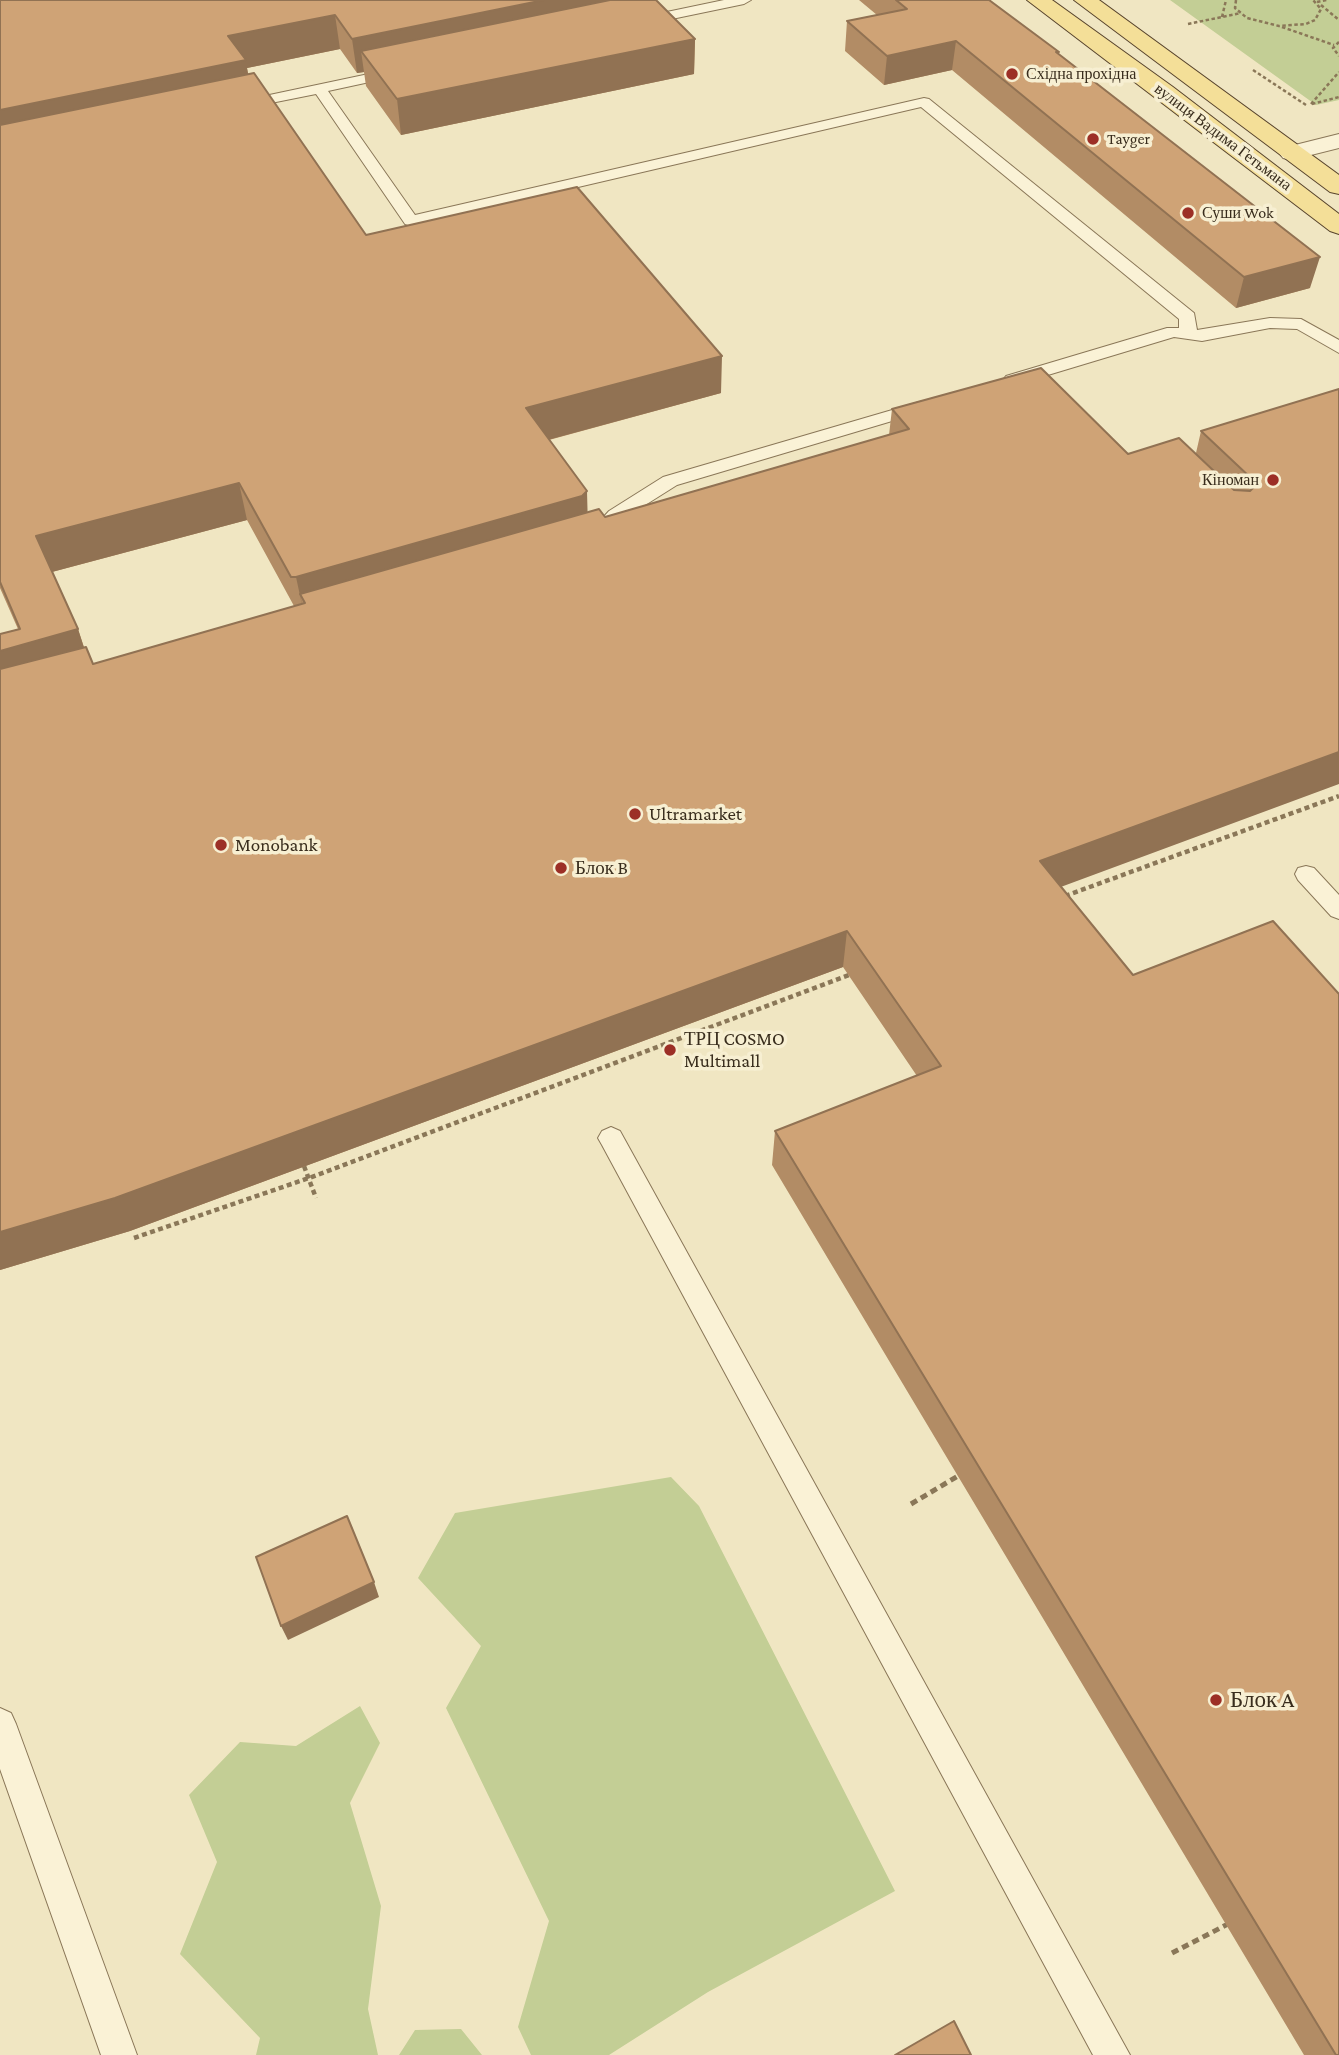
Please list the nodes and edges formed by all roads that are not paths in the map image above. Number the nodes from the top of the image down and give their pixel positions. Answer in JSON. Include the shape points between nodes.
{"nodes":[{"id":1,"x":744,"y":0,"type":"edge"},
{"id":2,"x":1038,"y":0,"type":"edge"},
{"id":3,"x":1085,"y":0,"type":"edge"},
{"id":4,"x":1118,"y":0,"type":"edge"},
{"id":5,"x":621,"y":26,"type":"edge"},
{"id":6,"x":415,"y":68,"type":"edge"},
{"id":7,"x":1199,"y":82,"type":"junction"},
{"id":8,"x":319,"y":88,"type":"junction"},
{"id":9,"x":226,"y":108,"type":"edge"},
{"id":10,"x":1339,"y":141,"type":"edge"},
{"id":11,"x":1291,"y":153,"type":"junction"},
{"id":12,"x":1339,"y":187,"type":"edge"},
{"id":13,"x":1339,"y":226,"type":"edge"},
{"id":14,"x":1188,"y":334,"type":"junction"},
{"id":15,"x":1339,"y":348,"type":"edge"},
{"id":16,"x":988,"y":387,"type":"edge"},
{"id":17,"x":948,"y":399,"type":"edge"},
{"id":18,"x":579,"y":544,"type":"edge"},
{"id":19,"x":1306,"y":874,"type":"dead end"},
{"id":20,"x":1339,"y":910,"type":"edge"},
{"id":21,"x":611,"y":1138,"type":"dead end"},
{"id":22,"x":0,"y":1724,"type":"edge"},
{"id":23,"x":120,"y":2055,"type":"edge"},
{"id":24,"x":1112,"y":2055,"type":"edge"}],
"edges":[{"from":1,"to":5,"type":"lane"},
{"from":2,"to":13,"type":"main road","name":"вулиця Вадима Гетьмана"},
{"from":3,"to":7,"type":"main road","name":"вулиця Вадима Гетьмана"},
{"from":4,"to":7,"type":"main road"},
{"from":6,"to":8,"type":"lane"},
{"from":7,"to":11,"type":"main road","name":"вулиця Вадима Гетьмана"},
{"from":8,"to":9,"type":"lane"},
{"from":8,"to":14,"type":"lane","via":[[411,221],[924,102],[1188,317]]},
{"from":10,"to":11,"type":"street"},
{"from":11,"to":12,"type":"main road","name":"вулиця Вадима Гетьмана"},
{"from":14,"to":15,"type":"lane","via":[[1202,337],[1270,323],[1301,324]]},
{"from":14,"to":16,"type":"lane","via":[[1173,332]]},
{"from":17,"to":18,"type":"lane","via":[[670,481],[616,514],[592,540]]},
{"from":19,"to":20,"type":"lane"},
{"from":21,"to":24,"type":"lane"},
{"from":22,"to":23,"type":"lane"}]}
